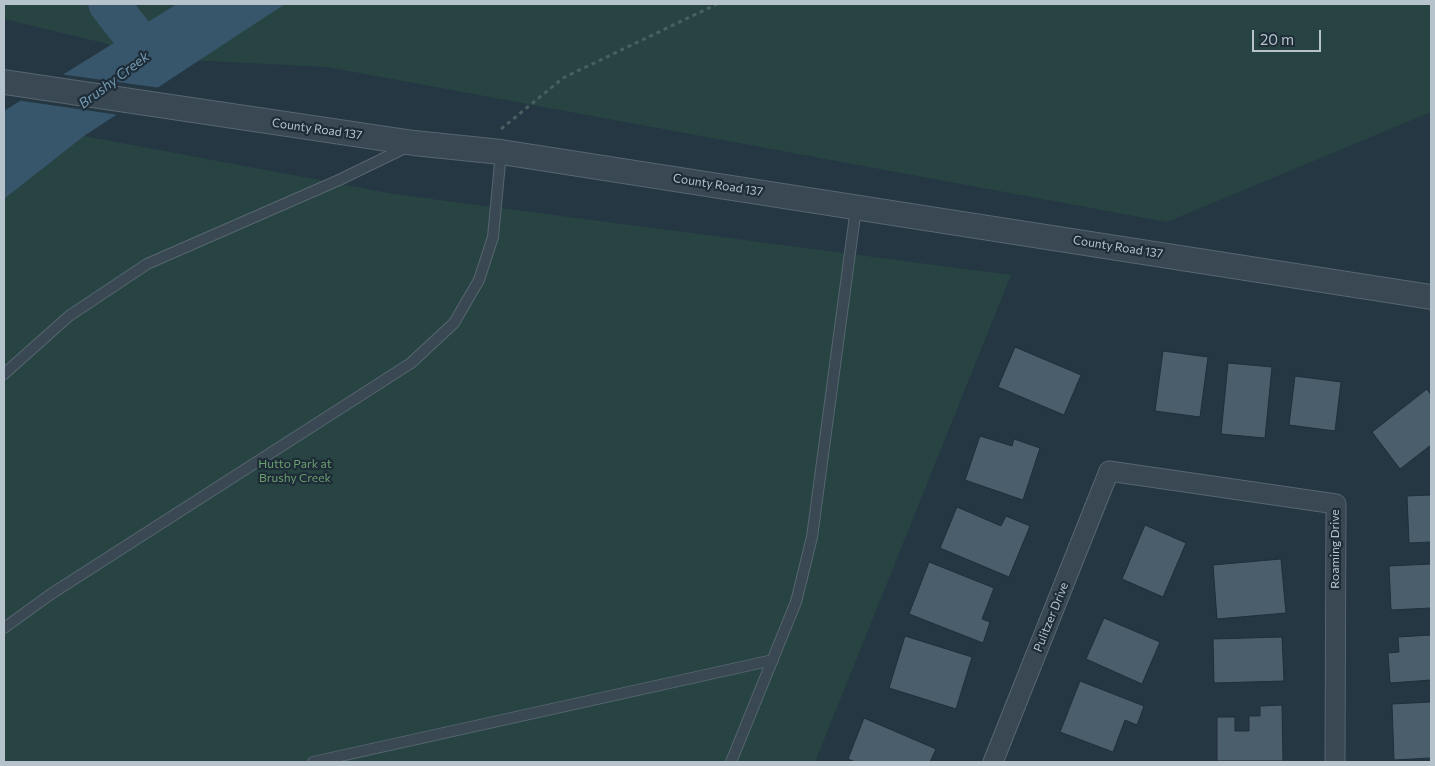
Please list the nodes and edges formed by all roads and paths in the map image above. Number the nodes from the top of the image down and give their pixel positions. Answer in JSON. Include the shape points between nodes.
{"nodes":[{"id":1,"x":717,"y":4,"type":"edge"},
{"id":2,"x":4,"y":82,"type":"edge"},
{"id":3,"x":414,"y":143,"type":"junction"},
{"id":4,"x":477,"y":149,"type":"junction"},
{"id":5,"x":501,"y":152,"type":"junction"},
{"id":6,"x":856,"y":206,"type":"junction"},
{"id":7,"x":1431,"y":297,"type":"edge"},
{"id":8,"x":4,"y":374,"type":"edge"},
{"id":9,"x":1109,"y":471,"type":"joint"},
{"id":10,"x":4,"y":628,"type":"edge"},
{"id":11,"x":773,"y":660,"type":"junction"},
{"id":12,"x":996,"y":761,"type":"edge"},
{"id":13,"x":313,"y":762,"type":"edge"},
{"id":14,"x":731,"y":762,"type":"edge"},
{"id":15,"x":1335,"y":762,"type":"edge"}],
"edges":[{"from":1,"to":4,"type":"path","via":[[563,78]]},
{"from":2,"to":3,"type":"street","name":"County Road 137"},
{"from":3,"to":4,"type":"street","name":"County Road 137"},
{"from":3,"to":8,"type":"lane","via":[[339,180],[146,264],[69,316]]},
{"from":4,"to":5,"type":"street","name":"County Road 137"},
{"from":5,"to":6,"type":"street","name":"County Road 137"},
{"from":5,"to":10,"type":"lane","via":[[493,237],[479,280],[454,323],[411,363],[51,594]]},
{"from":6,"to":7,"type":"street","name":"County Road 137"},
{"from":6,"to":11,"type":"lane","via":[[812,537],[796,602]]},
{"from":9,"to":12,"type":"street","name":"Pulitzer Drive"},
{"from":9,"to":15,"type":"street","name":"Roaming Drive","via":[[1336,504]]},
{"from":11,"to":13,"type":"lane"},
{"from":11,"to":14,"type":"lane"}]}
